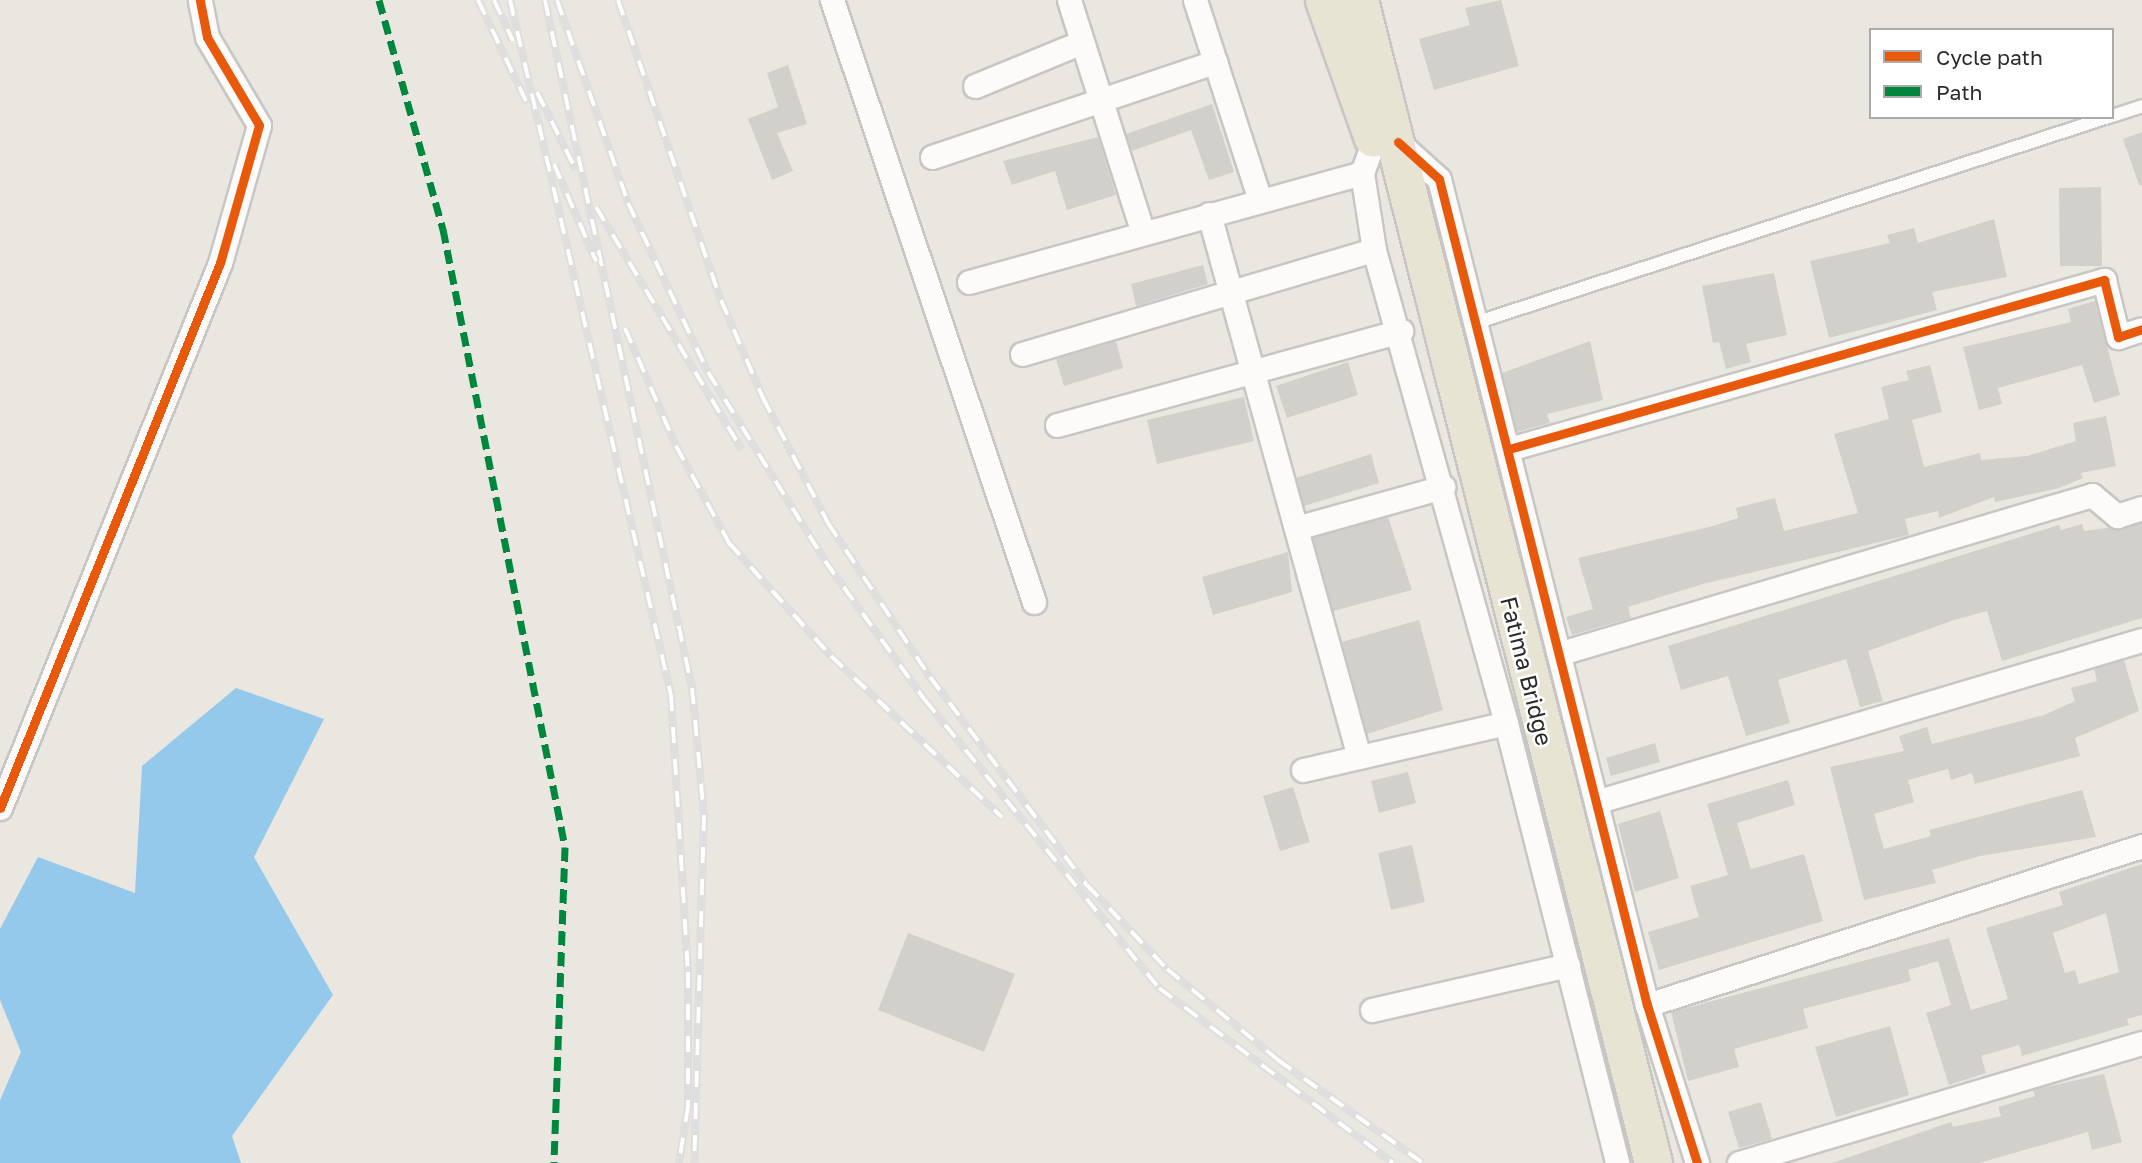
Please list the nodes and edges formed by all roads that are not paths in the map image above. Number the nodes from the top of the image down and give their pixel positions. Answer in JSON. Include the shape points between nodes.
{"nodes":[{"id":1,"x":200,"y":0,"type":"edge"},
{"id":2,"x":832,"y":0,"type":"edge"},
{"id":3,"x":1069,"y":0,"type":"edge"},
{"id":4,"x":1195,"y":0,"type":"edge"},
{"id":5,"x":1324,"y":0,"type":"edge"},
{"id":6,"x":1359,"y":0,"type":"edge"},
{"id":7,"x":1082,"y":42,"type":"junction"},
{"id":8,"x":1215,"y":62,"type":"junction"},
{"id":9,"x":975,"y":86,"type":"dead end"},
{"id":10,"x":1101,"y":100,"type":"junction"},
{"id":11,"x":2142,"y":106,"type":"edge"},
{"id":12,"x":2114,"y":116,"type":"edge"},
{"id":13,"x":2104,"y":119,"type":"edge"},
{"id":14,"x":932,"y":158,"type":"dead end"},
{"id":15,"x":1387,"y":161,"type":"junction"},
{"id":16,"x":1260,"y":200,"type":"junction"},
{"id":17,"x":1209,"y":214,"type":"junction"},
{"id":18,"x":1143,"y":233,"type":"junction"},
{"id":19,"x":1374,"y":250,"type":"junction"},
{"id":20,"x":969,"y":282,"type":"dead end"},
{"id":21,"x":1231,"y":292,"type":"junction"},
{"id":22,"x":1478,"y":322,"type":"junction"},
{"id":23,"x":2142,"y":330,"type":"edge"},
{"id":24,"x":1401,"y":331,"type":"junction"},
{"id":25,"x":1022,"y":354,"type":"dead end"},
{"id":26,"x":1253,"y":371,"type":"junction"},
{"id":27,"x":1056,"y":425,"type":"dead end"},
{"id":28,"x":1509,"y":449,"type":"junction"},
{"id":29,"x":1443,"y":487,"type":"junction"},
{"id":30,"x":2142,"y":508,"type":"edge"},
{"id":31,"x":1296,"y":527,"type":"junction"},
{"id":32,"x":1034,"y":602,"type":"dead end"},
{"id":33,"x":2142,"y":640,"type":"edge"},
{"id":34,"x":1561,"y":653,"type":"junction"},
{"id":35,"x":1506,"y":723,"type":"junction"},
{"id":36,"x":1359,"y":757,"type":"junction"},
{"id":37,"x":1303,"y":770,"type":"dead end"},
{"id":38,"x":1599,"y":801,"type":"junction"},
{"id":39,"x":0,"y":808,"type":"edge"},
{"id":40,"x":2142,"y":846,"type":"edge"},
{"id":41,"x":1568,"y":965,"type":"junction"},
{"id":42,"x":1647,"y":1005,"type":"junction"},
{"id":43,"x":1372,"y":1010,"type":"dead end"},
{"id":44,"x":2142,"y":1042,"type":"edge"},
{"id":45,"x":1793,"y":1157,"type":"edge"},
{"id":46,"x":1617,"y":1163,"type":"edge"},
{"id":47,"x":1653,"y":1163,"type":"edge"},
{"id":48,"x":1697,"y":1163,"type":"edge"},
{"id":49,"x":1739,"y":1163,"type":"edge"}],
"edges":[{"from":1,"to":39,"type":"street","via":[[207,37],[259,125],[220,263]]},
{"from":2,"to":32,"type":"street"},
{"from":3,"to":7,"type":"street"},
{"from":4,"to":8,"type":"street"},
{"from":5,"to":15,"type":"main road"},
{"from":6,"to":15,"type":"main road"},
{"from":7,"to":9,"type":"street"},
{"from":7,"to":10,"type":"street"},
{"from":8,"to":10,"type":"street"},
{"from":8,"to":16,"type":"street"},
{"from":10,"to":14,"type":"street"},
{"from":10,"to":18,"type":"street"},
{"from":11,"to":12,"type":"lane"},
{"from":13,"to":22,"type":"lane"},
{"from":15,"to":16,"type":"street"},
{"from":15,"to":19,"type":"street"},
{"from":15,"to":22,"type":"street","via":[[1439,179]]},
{"from":15,"to":47,"type":"main road","name":"Fatima Bridge"},
{"from":16,"to":17,"type":"street"},
{"from":17,"to":18,"type":"street"},
{"from":17,"to":21,"type":"street"},
{"from":18,"to":20,"type":"street"},
{"from":19,"to":21,"type":"street"},
{"from":19,"to":24,"type":"street"},
{"from":21,"to":25,"type":"street"},
{"from":21,"to":26,"type":"street"},
{"from":22,"to":28,"type":"street"},
{"from":23,"to":28,"type":"street","via":[[2118,337],[2104,281]]},
{"from":24,"to":26,"type":"street"},
{"from":24,"to":29,"type":"street"},
{"from":26,"to":27,"type":"street"},
{"from":26,"to":31,"type":"street"},
{"from":28,"to":34,"type":"street"},
{"from":29,"to":31,"type":"street"},
{"from":29,"to":35,"type":"street"},
{"from":30,"to":34,"type":"street","via":[[2118,516],[2092,495]]},
{"from":31,"to":36,"type":"street"},
{"from":33,"to":38,"type":"street"},
{"from":34,"to":38,"type":"street"},
{"from":35,"to":36,"type":"street"},
{"from":35,"to":41,"type":"street"},
{"from":36,"to":37,"type":"street"},
{"from":38,"to":42,"type":"street"},
{"from":40,"to":42,"type":"street"},
{"from":41,"to":43,"type":"street"},
{"from":41,"to":46,"type":"street"},
{"from":42,"to":48,"type":"street"},
{"from":44,"to":45,"type":"street"},
{"from":45,"to":49,"type":"street"}]}
